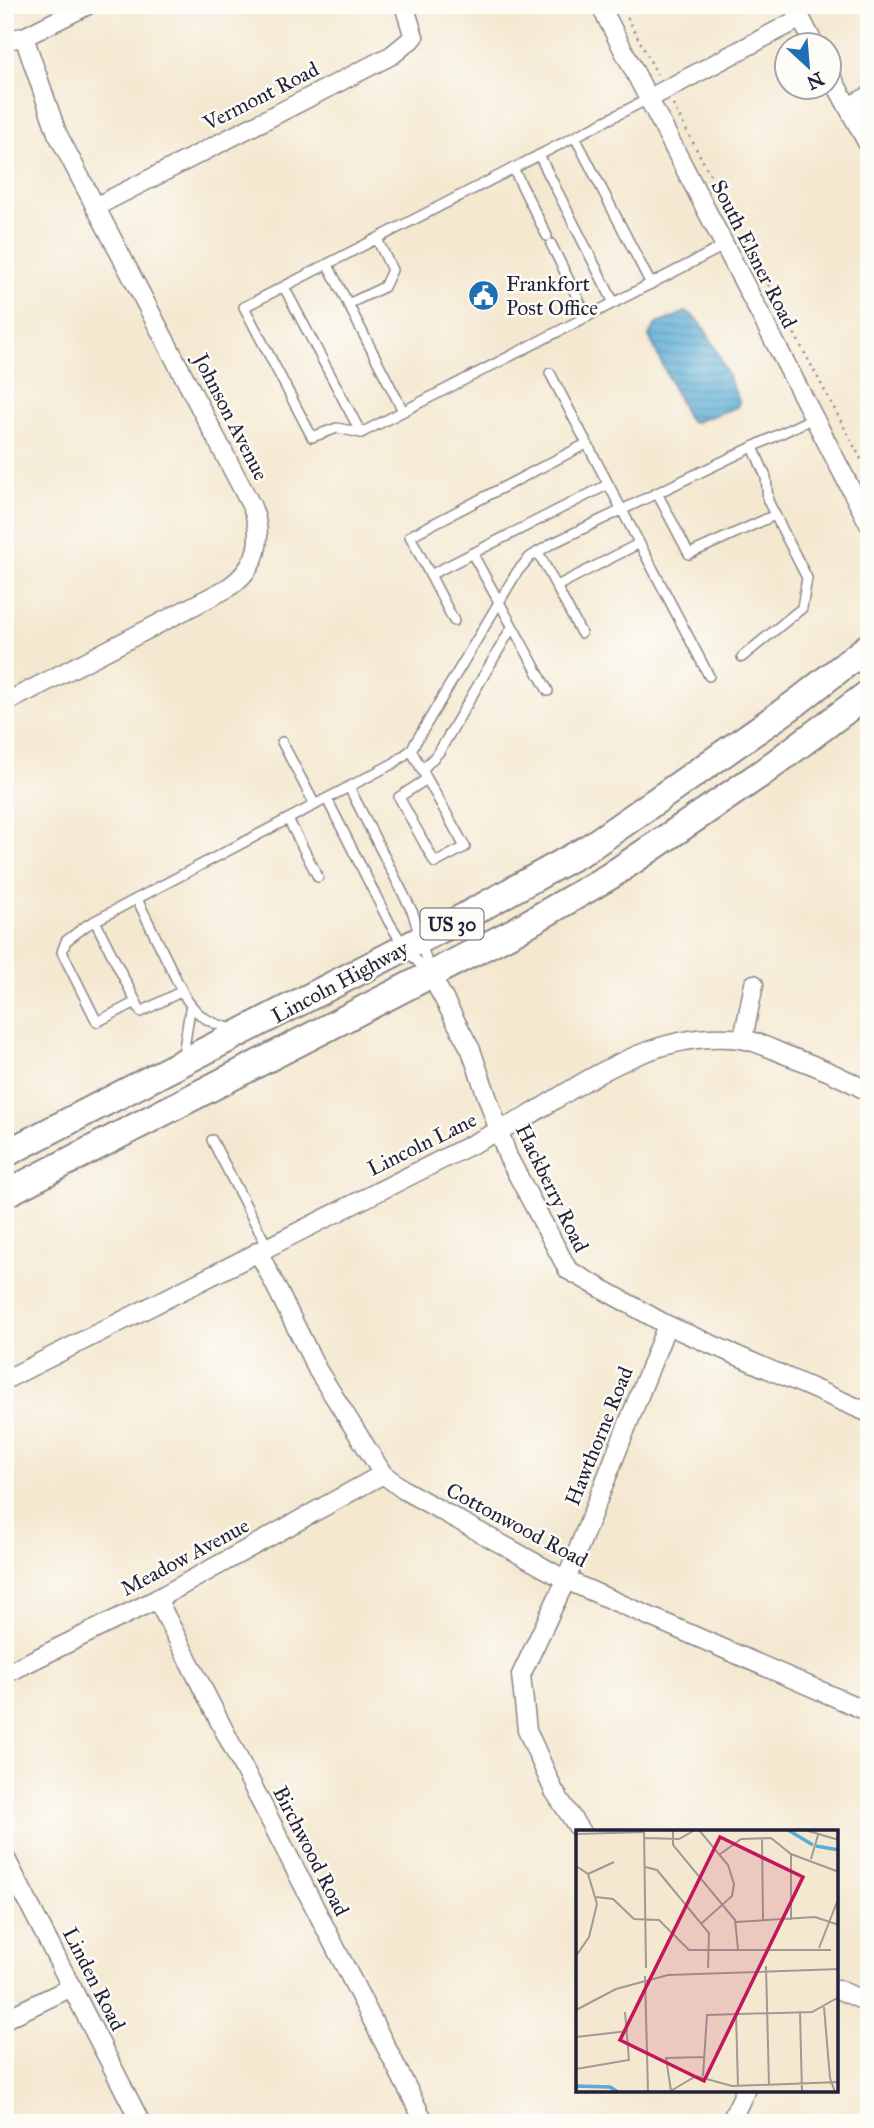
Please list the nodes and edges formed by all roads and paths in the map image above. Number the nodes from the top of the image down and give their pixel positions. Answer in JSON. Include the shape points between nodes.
{"nodes":[{"id":1,"x":88,"y":5,"type":"edge"},
{"id":2,"x":404,"y":5,"type":"edge"},
{"id":3,"x":600,"y":5,"type":"edge"},
{"id":4,"x":621,"y":5,"type":"edge"},
{"id":5,"x":797,"y":12,"type":"edge"},
{"id":6,"x":808,"y":32,"type":"edge"},
{"id":7,"x":24,"y":37,"type":"junction"},
{"id":8,"x":5,"y":40,"type":"edge"},
{"id":9,"x":664,"y":89,"type":"junction"},
{"id":10,"x":842,"y":96,"type":"edge"},
{"id":11,"x":869,"y":96,"type":"edge"},
{"id":12,"x":648,"y":99,"type":"junction"},
{"id":13,"x":848,"y":107,"type":"junction"},
{"id":14,"x":575,"y":136,"type":"junction"},
{"id":15,"x":869,"y":146,"type":"edge"},
{"id":16,"x":539,"y":155,"type":"junction"},
{"id":17,"x":513,"y":168,"type":"junction"},
{"id":18,"x":95,"y":206,"type":"junction"},
{"id":19,"x":377,"y":239,"type":"junction"},
{"id":20,"x":724,"y":246,"type":"junction"},
{"id":21,"x":328,"y":265,"type":"junction"},
{"id":22,"x":651,"y":284,"type":"junction"},
{"id":23,"x":284,"y":287,"type":"junction"},
{"id":24,"x":614,"y":303,"type":"junction"},
{"id":25,"x":348,"y":304,"type":"junction"},
{"id":26,"x":587,"y":317,"type":"junction"},
{"id":27,"x":550,"y":373,"type":"dead end"},
{"id":28,"x":403,"y":411,"type":"junction"},
{"id":29,"x":813,"y":418,"type":"junction"},
{"id":30,"x":361,"y":433,"type":"junction"},
{"id":31,"x":586,"y":444,"type":"junction"},
{"id":32,"x":753,"y":447,"type":"junction"},
{"id":33,"x":869,"y":474,"type":"edge"},
{"id":34,"x":607,"y":485,"type":"junction"},
{"id":35,"x":657,"y":493,"type":"junction"},
{"id":36,"x":621,"y":511,"type":"junction"},
{"id":37,"x":775,"y":515,"type":"junction"},
{"id":38,"x":869,"y":524,"type":"edge"},
{"id":39,"x":638,"y":544,"type":"junction"},
{"id":40,"x":538,"y":552,"type":"junction"},
{"id":41,"x":472,"y":553,"type":"junction"},
{"id":42,"x":430,"y":575,"type":"junction"},
{"id":43,"x":557,"y":586,"type":"junction"},
{"id":44,"x":499,"y":603,"type":"junction"},
{"id":45,"x":454,"y":621,"type":"dead end"},
{"id":46,"x":512,"y":627,"type":"junction"},
{"id":47,"x":581,"y":634,"type":"dead end"},
{"id":48,"x":869,"y":646,"type":"edge"},
{"id":49,"x":742,"y":657,"type":"dead end"},
{"id":50,"x":709,"y":676,"type":"dead end"},
{"id":51,"x":548,"y":691,"type":"dead end"},
{"id":52,"x":869,"y":693,"type":"edge"},
{"id":53,"x":6,"y":701,"type":"edge"},
{"id":54,"x":282,"y":742,"type":"dead end"},
{"id":55,"x":411,"y":750,"type":"junction"},
{"id":56,"x":422,"y":769,"type":"junction"},
{"id":57,"x":427,"y":779,"type":"junction"},
{"id":58,"x":349,"y":787,"type":"junction"},
{"id":59,"x":327,"y":799,"type":"junction"},
{"id":60,"x":314,"y":805,"type":"junction"},
{"id":61,"x":288,"y":819,"type":"junction"},
{"id":62,"x":318,"y":877,"type":"dead end"},
{"id":63,"x":136,"y":899,"type":"junction"},
{"id":64,"x":95,"y":921,"type":"junction"},
{"id":65,"x":413,"y":944,"type":"junction"},
{"id":66,"x":431,"y":975,"type":"junction"},
{"id":67,"x":754,"y":984,"type":"dead end"},
{"id":68,"x":182,"y":991,"type":"junction"},
{"id":69,"x":136,"y":1002,"type":"junction"},
{"id":70,"x":190,"y":1009,"type":"junction"},
{"id":71,"x":247,"y":1031,"type":"junction"},
{"id":72,"x":743,"y":1039,"type":"junction"},
{"id":73,"x":181,"y":1065,"type":"junction"},
{"id":74,"x":869,"y":1092,"type":"edge"},
{"id":75,"x":497,"y":1132,"type":"junction"},
{"id":76,"x":212,"y":1140,"type":"dead end"},
{"id":77,"x":5,"y":1154,"type":"edge"},
{"id":78,"x":5,"y":1194,"type":"edge"},
{"id":79,"x":262,"y":1249,"type":"junction"},
{"id":80,"x":667,"y":1325,"type":"junction"},
{"id":81,"x":5,"y":1380,"type":"edge"},
{"id":82,"x":869,"y":1413,"type":"edge"},
{"id":83,"x":383,"y":1474,"type":"junction"},
{"id":84,"x":566,"y":1580,"type":"junction"},
{"id":85,"x":157,"y":1599,"type":"junction"},
{"id":86,"x":5,"y":1674,"type":"edge"},
{"id":87,"x":869,"y":1712,"type":"edge"},
{"id":88,"x":581,"y":1830,"type":"edge"},
{"id":89,"x":5,"y":1857,"type":"edge"},
{"id":90,"x":72,"y":1987,"type":"junction"},
{"id":91,"x":839,"y":1990,"type":"edge"},
{"id":92,"x":869,"y":2003,"type":"edge"},
{"id":93,"x":5,"y":2019,"type":"edge"},
{"id":94,"x":744,"y":2093,"type":"edge"},
{"id":95,"x":141,"y":2123,"type":"edge"},
{"id":96,"x":425,"y":2123,"type":"edge"},
{"id":97,"x":730,"y":2123,"type":"edge"}],
"edges":[{"from":1,"to":7,"type":"street"},
{"from":2,"to":18,"type":"street","name":"Vermont Road","via":[[414,37],[392,55]]},
{"from":3,"to":12,"type":"street","name":"South Elsner Road"},
{"from":4,"to":9,"type":"path"},
{"from":5,"to":6,"type":"street"},
{"from":5,"to":9,"type":"street"},
{"from":7,"to":8,"type":"street"},
{"from":7,"to":18,"type":"street","name":"Johnson Avenue","via":[[57,133]]},
{"from":9,"to":12,"type":"street"},
{"from":9,"to":33,"type":"path"},
{"from":10,"to":13,"type":"street"},
{"from":11,"to":13,"type":"street"},
{"from":12,"to":14,"type":"lane"},
{"from":12,"to":20,"type":"street","name":"South Elsner Road"},
{"from":13,"to":15,"type":"street"},
{"from":14,"to":16,"type":"lane"},
{"from":14,"to":22,"type":"lane"},
{"from":16,"to":17,"type":"lane"},
{"from":16,"to":24,"type":"lane"},
{"from":17,"to":19,"type":"lane"},
{"from":17,"to":26,"type":"lane"},
{"from":18,"to":53,"type":"street","name":"Johnson Avenue","via":[[252,507],[259,542],[248,570],[226,589]]},
{"from":19,"to":21,"type":"lane"},
{"from":19,"to":25,"type":"lane","via":[[391,270],[387,282]]},
{"from":20,"to":22,"type":"lane"},
{"from":20,"to":29,"type":"street","name":"South Elsner Road"},
{"from":21,"to":23,"type":"lane"},
{"from":21,"to":25,"type":"lane"},
{"from":22,"to":24,"type":"lane"},
{"from":23,"to":30,"type":"lane"},
{"from":23,"to":30,"type":"lane","via":[[244,307],[312,437],[337,428]]},
{"from":24,"to":26,"type":"lane"},
{"from":25,"to":28,"type":"lane"},
{"from":26,"to":28,"type":"lane"},
{"from":27,"to":31,"type":"lane"},
{"from":28,"to":30,"type":"lane"},
{"from":29,"to":32,"type":"lane"},
{"from":29,"to":38,"type":"street","name":"South Elsner Road"},
{"from":31,"to":34,"type":"lane"},
{"from":31,"to":42,"type":"lane","via":[[410,536]]},
{"from":32,"to":35,"type":"lane"},
{"from":32,"to":37,"type":"lane"},
{"from":34,"to":36,"type":"lane"},
{"from":34,"to":41,"type":"lane"},
{"from":35,"to":36,"type":"lane"},
{"from":35,"to":37,"type":"lane","via":[[689,554]]},
{"from":36,"to":39,"type":"lane"},
{"from":36,"to":40,"type":"lane"},
{"from":37,"to":49,"type":"lane","via":[[807,578],[802,608]]},
{"from":39,"to":43,"type":"lane"},
{"from":39,"to":50,"type":"lane"},
{"from":40,"to":43,"type":"lane"},
{"from":40,"to":44,"type":"lane","via":[[517,572]]},
{"from":41,"to":42,"type":"lane"},
{"from":41,"to":44,"type":"lane"},
{"from":42,"to":45,"type":"lane"},
{"from":43,"to":47,"type":"lane"},
{"from":44,"to":46,"type":"lane"},
{"from":44,"to":55,"type":"lane"},
{"from":46,"to":51,"type":"lane"},
{"from":46,"to":56,"type":"lane","via":[[439,752]]},
{"from":48,"to":65,"type":"main road","name":"Lincoln Highway","number":"US 30","via":[[785,711],[587,849]]},
{"from":52,"to":66,"type":"main road","name":"Lincoln Highway","number":"US 30","via":[[762,773],[610,876]]},
{"from":54,"to":60,"type":"lane"},
{"from":55,"to":56,"type":"lane"},
{"from":55,"to":58,"type":"lane"},
{"from":56,"to":57,"type":"lane"},
{"from":57,"to":57,"type":"lane","via":[[465,847],[435,863],[399,797]]},
{"from":58,"to":59,"type":"lane"},
{"from":58,"to":65,"type":"lane","via":[[414,913]]},
{"from":59,"to":60,"type":"lane"},
{"from":59,"to":65,"type":"lane","via":[[389,922]]},
{"from":60,"to":61,"type":"lane"},
{"from":61,"to":62,"type":"lane"},
{"from":61,"to":63,"type":"lane"},
{"from":63,"to":64,"type":"lane"},
{"from":63,"to":68,"type":"lane"},
{"from":64,"to":69,"type":"lane"},
{"from":64,"to":69,"type":"lane","via":[[66,941],[62,952],[97,1022]]},
{"from":65,"to":66,"type":"lane"},
{"from":65,"to":66,"type":"lane"},
{"from":65,"to":71,"type":"main road","name":"Lincoln Highway","number":"US 30"},
{"from":66,"to":75,"type":"street","name":"Hackberry Road","via":[[471,1050]]},
{"from":66,"to":78,"type":"main road","name":"Lincoln Highway","number":"US 30"},
{"from":67,"to":72,"type":"street"},
{"from":68,"to":69,"type":"lane","via":[[141,1012]]},
{"from":68,"to":70,"type":"lane"},
{"from":70,"to":71,"type":"lane","via":[[220,1026]]},
{"from":70,"to":73,"type":"lane"},
{"from":71,"to":73,"type":"main road","name":"Lincoln Highway","number":"US 30"},
{"from":72,"to":74,"type":"street","name":"Lincoln Lane"},
{"from":72,"to":75,"type":"street","name":"Lincoln Lane","via":[[701,1038],[638,1053]]},
{"from":73,"to":77,"type":"main road","name":"Lincoln Highway","number":"US 30"},
{"from":75,"to":79,"type":"street","name":"Lincoln Lane"},
{"from":75,"to":80,"type":"street","name":"Hackberry Road","via":[[568,1270]]},
{"from":76,"to":79,"type":"lane"},
{"from":79,"to":81,"type":"street","name":"Lincoln Lane"},
{"from":79,"to":83,"type":"street","name":"Cottonwood Road","via":[[318,1371]]},
{"from":80,"to":82,"type":"street","name":"Hackberry Road"},
{"from":80,"to":84,"type":"street","name":"Hawthorne Road"},
{"from":83,"to":84,"type":"street","name":"Cottonwood Road"},
{"from":83,"to":85,"type":"street","name":"Meadow Avenue"},
{"from":84,"to":87,"type":"street","name":"Cottonwood Road"},
{"from":84,"to":88,"type":"street","name":"Hawthorne Road","via":[[521,1675],[527,1730],[554,1791]]},
{"from":85,"to":86,"type":"street","name":"Meadow Avenue"},
{"from":85,"to":96,"type":"street","name":"Birchwood Road"},
{"from":89,"to":90,"type":"street","name":"Linden Road"},
{"from":90,"to":93,"type":"street"},
{"from":90,"to":95,"type":"street","name":"Linden Road"},
{"from":91,"to":92,"type":"street"},
{"from":94,"to":97,"type":"street"}]}
